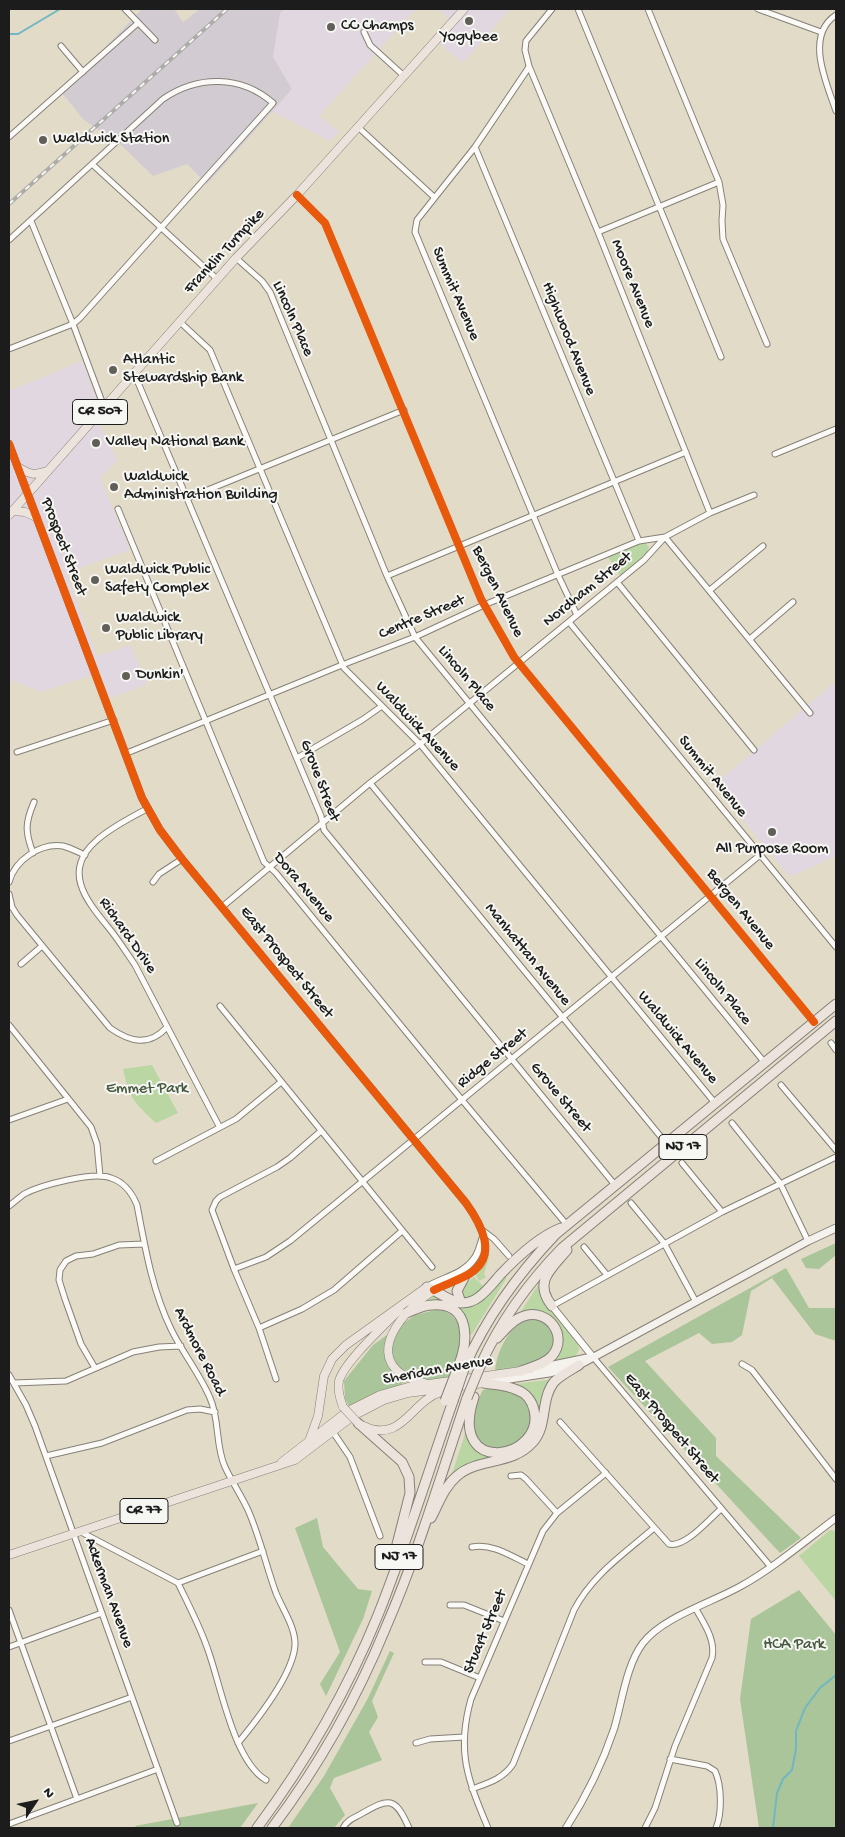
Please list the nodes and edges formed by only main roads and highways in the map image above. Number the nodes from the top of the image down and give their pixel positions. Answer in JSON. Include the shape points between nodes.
{"nodes":[{"id":1,"x":464,"y":9,"type":"edge"},
{"id":2,"x":18,"y":467,"type":"road end"},
{"id":3,"x":49,"y":470,"type":"junction"},
{"id":4,"x":10,"y":513,"type":"edge"},
{"id":5,"x":36,"y":517,"type":"road end"},
{"id":6,"x":836,"y":1004,"type":"edge"},
{"id":7,"x":836,"y":1021,"type":"edge"},
{"id":8,"x":593,"y":1220,"type":"junction"},
{"id":9,"x":566,"y":1225,"type":"junction"},
{"id":10,"x":836,"y":1228,"type":"edge"},
{"id":11,"x":465,"y":1276,"type":"road end"},
{"id":12,"x":430,"y":1288,"type":"junction"},
{"id":13,"x":408,"y":1300,"type":"junction"},
{"id":14,"x":461,"y":1303,"type":"junction"},
{"id":15,"x":552,"y":1306,"type":"road end"},
{"id":16,"x":406,"y":1313,"type":"junction"},
{"id":17,"x":489,"y":1347,"type":"junction"},
{"id":18,"x":593,"y":1357,"type":"junction"},
{"id":19,"x":579,"y":1365,"type":"junction"},
{"id":20,"x":462,"y":1367,"type":"junction"},
{"id":21,"x":521,"y":1371,"type":"junction"},
{"id":22,"x":484,"y":1383,"type":"junction"},
{"id":23,"x":429,"y":1384,"type":"junction"},
{"id":24,"x":456,"y":1387,"type":"junction"},
{"id":25,"x":471,"y":1398,"type":"junction"},
{"id":26,"x":320,"y":1404,"type":"junction"},
{"id":27,"x":358,"y":1423,"type":"junction"},
{"id":28,"x":331,"y":1429,"type":"junction"},
{"id":29,"x":308,"y":1441,"type":"junction"},
{"id":30,"x":279,"y":1465,"type":"junction"},
{"id":31,"x":418,"y":1542,"type":"junction"},
{"id":32,"x":9,"y":1555,"type":"edge"},
{"id":33,"x":385,"y":1597,"type":"junction"},
{"id":34,"x":257,"y":1828,"type":"edge"},
{"id":35,"x":272,"y":1828,"type":"edge"}],
"edges":[{"from":1,"to":3,"type":"main road","name":"Franklin Turnpike","number":"CR 507","via":[[236,258]]},
{"from":2,"to":3,"type":"main road","via":[[36,475]]},
{"from":3,"to":4,"type":"main road","name":"Franklin Turnpike","number":"CR 507"},
{"from":4,"to":5,"type":"main road","via":[[25,512]]},
{"from":6,"to":9,"type":"highway","number":"NJ 17"},
{"from":7,"to":8,"type":"highway","number":"NJ 17"},
{"from":8,"to":15,"type":"highway","via":[[546,1276],[543,1292]]},
{"from":8,"to":17,"type":"highway","number":"NJ 17","via":[[534,1278],[509,1311]]},
{"from":9,"to":14,"type":"highway","via":[[548,1233],[528,1249],[480,1297]]},
{"from":9,"to":20,"type":"highway","number":"NJ 17","via":[[513,1284]]},
{"from":10,"to":18,"type":"main road","name":"Sheridan Avenue","number":"CR 77"},
{"from":11,"to":14,"type":"highway","via":[[457,1291]]},
{"from":12,"to":13,"type":"main road"},
{"from":12,"to":14,"type":"highway"},
{"from":12,"to":16,"type":"main road"},
{"from":13,"to":26,"type":"main road","via":[[335,1355],[324,1376]]},
{"from":13,"to":27,"type":"main road","bridge":true,"via":[[343,1371],[338,1386],[340,1398]]},
{"from":16,"to":20,"type":"highway","via":[[438,1305],[458,1315],[464,1323],[466,1335]]},
{"from":16,"to":23,"type":"main road","via":[[391,1337],[391,1358],[403,1375]]},
{"from":17,"to":21,"type":"highway","via":[[523,1316],[538,1315],[550,1320],[558,1337],[554,1353],[544,1362]]},
{"from":17,"to":25,"type":"highway","number":"NJ 17","bridge":true,"via":[[480,1364]]},
{"from":18,"to":19,"type":"main road","name":"Sheridan Avenue","number":"CR 77"},
{"from":18,"to":21,"type":"main road","name":"Sheridan Avenue","number":"CR 77"},
{"from":19,"to":22,"type":"main road","name":"Sheridan Avenue","number":"CR 77"},
{"from":19,"to":31,"type":"highway","via":[[551,1387],[541,1428],[532,1444],[513,1456],[472,1467],[456,1477],[446,1489]]},
{"from":20,"to":33,"type":"highway","number":"NJ 17","bridge":true},
{"from":21,"to":23,"type":"main road","name":"Sheridan Avenue","number":"CR 77"},
{"from":22,"to":24,"type":"main road","name":"Sheridan Avenue","number":"CR 77"},
{"from":22,"to":25,"type":"highway","via":[[516,1389],[526,1396],[535,1416],[530,1434],[510,1450],[493,1453],[482,1449],[473,1440],[469,1428]]},
{"from":23,"to":28,"type":"main road","name":"Sheridan Avenue","number":"CR 77","via":[[371,1398],[348,1411]]},
{"from":24,"to":27,"type":"main road","via":[[428,1397],[393,1428],[376,1430]]},
{"from":24,"to":28,"type":"main road","name":"Sheridan Avenue","number":"CR 77","via":[[408,1393],[384,1400]]},
{"from":25,"to":31,"type":"highway","number":"NJ 17"},
{"from":26,"to":28,"type":"main road"},
{"from":26,"to":29,"type":"main road"},
{"from":27,"to":33,"type":"highway","via":[[402,1462],[410,1483]]},
{"from":28,"to":29,"type":"main road","name":"Sheridan Avenue","number":"CR 77"},
{"from":28,"to":30,"type":"main road","name":"Sheridan Avenue","number":"CR 77","via":[[295,1460]]},
{"from":29,"to":30,"type":"main road","name":"Sheridan Avenue","number":"CR 77"},
{"from":30,"to":32,"type":"main road","name":"Sheridan Avenue","number":"CR 77"},
{"from":31,"to":35,"type":"highway","number":"NJ 17","via":[[386,1629],[351,1703],[310,1774]]},
{"from":33,"to":34,"type":"highway","number":"NJ 17","via":[[334,1708],[302,1763]]}]}
